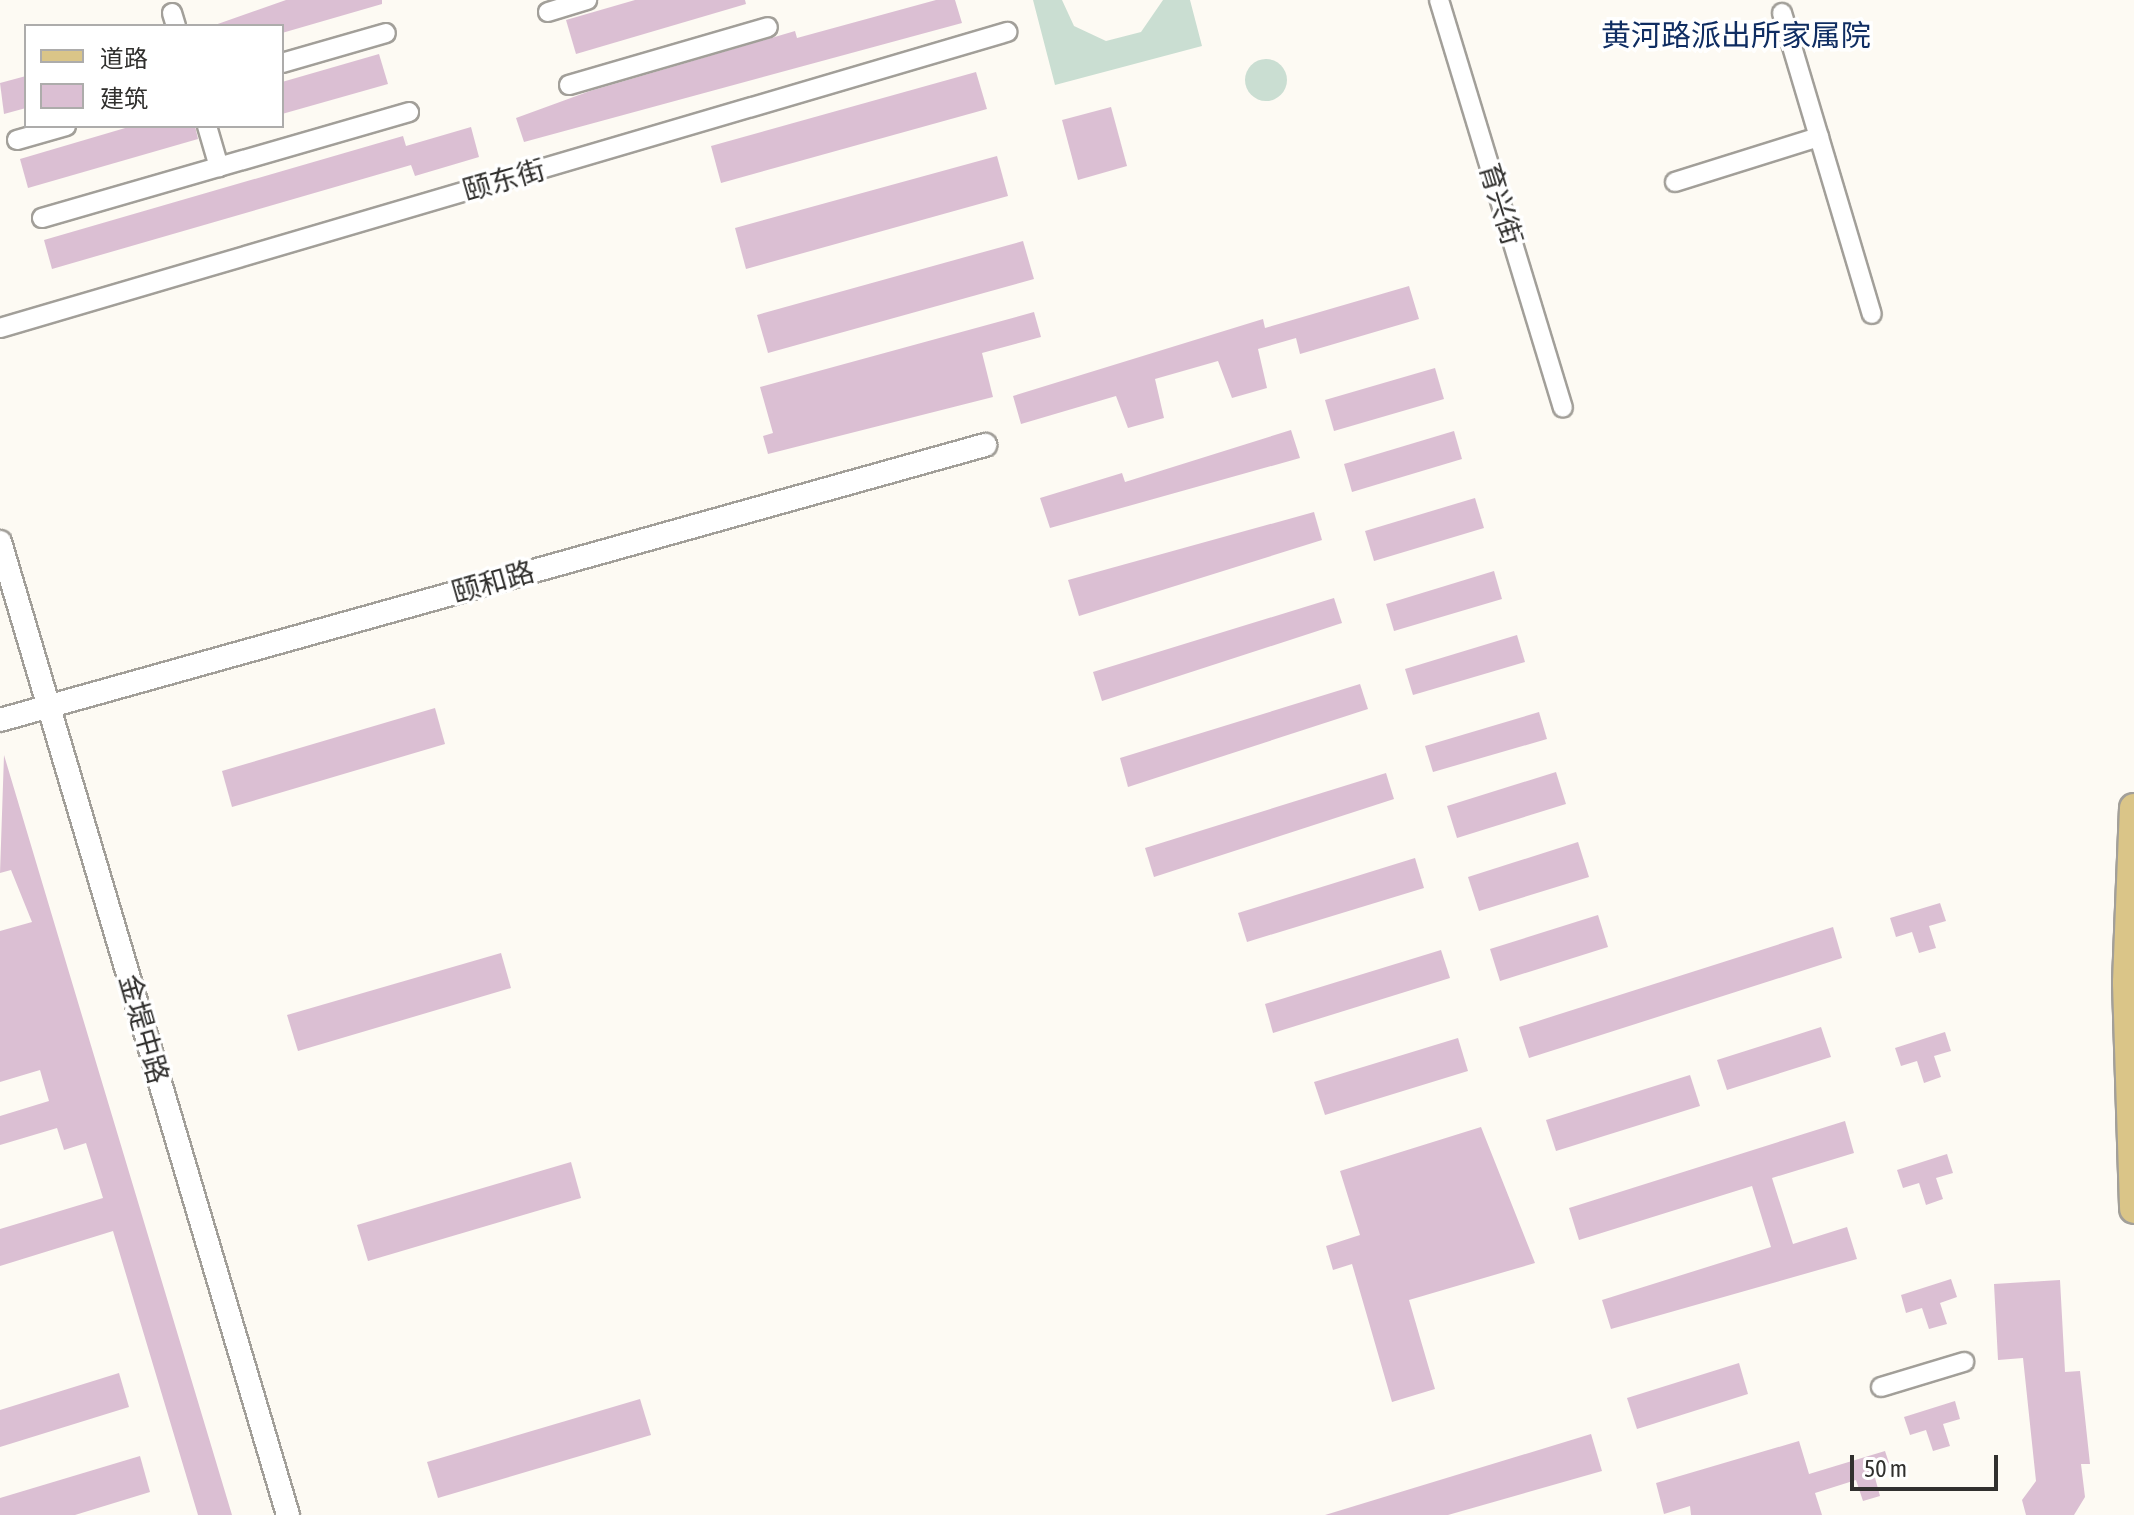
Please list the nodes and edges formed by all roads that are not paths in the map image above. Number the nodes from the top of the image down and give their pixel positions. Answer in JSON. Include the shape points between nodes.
{"nodes":[{"id":1,"x":587,"y":0,"type":"edge"},
{"id":2,"x":1439,"y":0,"type":"edge"},
{"id":3,"x":548,"y":12,"type":"dead end"},
{"id":4,"x":1782,"y":13,"type":"dead end"},
{"id":5,"x":768,"y":27,"type":"dead end"},
{"id":6,"x":1007,"y":32,"type":"dead end"},
{"id":7,"x":386,"y":33,"type":"dead end"},
{"id":8,"x":284,"y":62,"type":"edge"},
{"id":9,"x":569,"y":85,"type":"dead end"},
{"id":10,"x":409,"y":112,"type":"dead end"},
{"id":11,"x":59,"y":128,"type":"edge"},
{"id":12,"x":208,"y":128,"type":"edge"},
{"id":13,"x":1819,"y":137,"type":"junction"},
{"id":14,"x":17,"y":140,"type":"dead end"},
{"id":15,"x":219,"y":167,"type":"junction"},
{"id":16,"x":1675,"y":182,"type":"dead end"},
{"id":17,"x":42,"y":218,"type":"dead end"},
{"id":18,"x":1872,"y":314,"type":"dead end"},
{"id":19,"x":0,"y":328,"type":"edge"},
{"id":20,"x":1563,"y":408,"type":"dead end"},
{"id":21,"x":985,"y":445,"type":"dead end"},
{"id":22,"x":0,"y":542,"type":"edge"},
{"id":23,"x":48,"y":706,"type":"junction"},
{"id":24,"x":0,"y":720,"type":"edge"},
{"id":25,"x":2134,"y":808,"type":"edge"},
{"id":26,"x":2134,"y":1209,"type":"edge"},
{"id":27,"x":1964,"y":1362,"type":"dead end"},
{"id":28,"x":1881,"y":1387,"type":"dead end"},
{"id":29,"x":288,"y":1515,"type":"edge"}],
"edges":[{"from":1,"to":3,"type":"street"},
{"from":2,"to":20,"type":"street","name":"育兴街"},
{"from":4,"to":13,"type":"street"},
{"from":5,"to":9,"type":"street"},
{"from":6,"to":19,"type":"street","name":"颐东街"},
{"from":7,"to":8,"type":"street"},
{"from":10,"to":15,"type":"street"},
{"from":11,"to":14,"type":"street"},
{"from":12,"to":15,"type":"street"},
{"from":13,"to":16,"type":"street"},
{"from":13,"to":18,"type":"street"},
{"from":15,"to":17,"type":"street"},
{"from":21,"to":23,"type":"street","name":"颐和路"},
{"from":22,"to":23,"type":"street","name":"金堤中路"},
{"from":23,"to":24,"type":"street","name":"颐和路"},
{"from":23,"to":29,"type":"street","name":"金堤中路"},
{"from":25,"to":26,"type":"main road","via":[[2127,983]]},
{"from":27,"to":28,"type":"street"}]}
